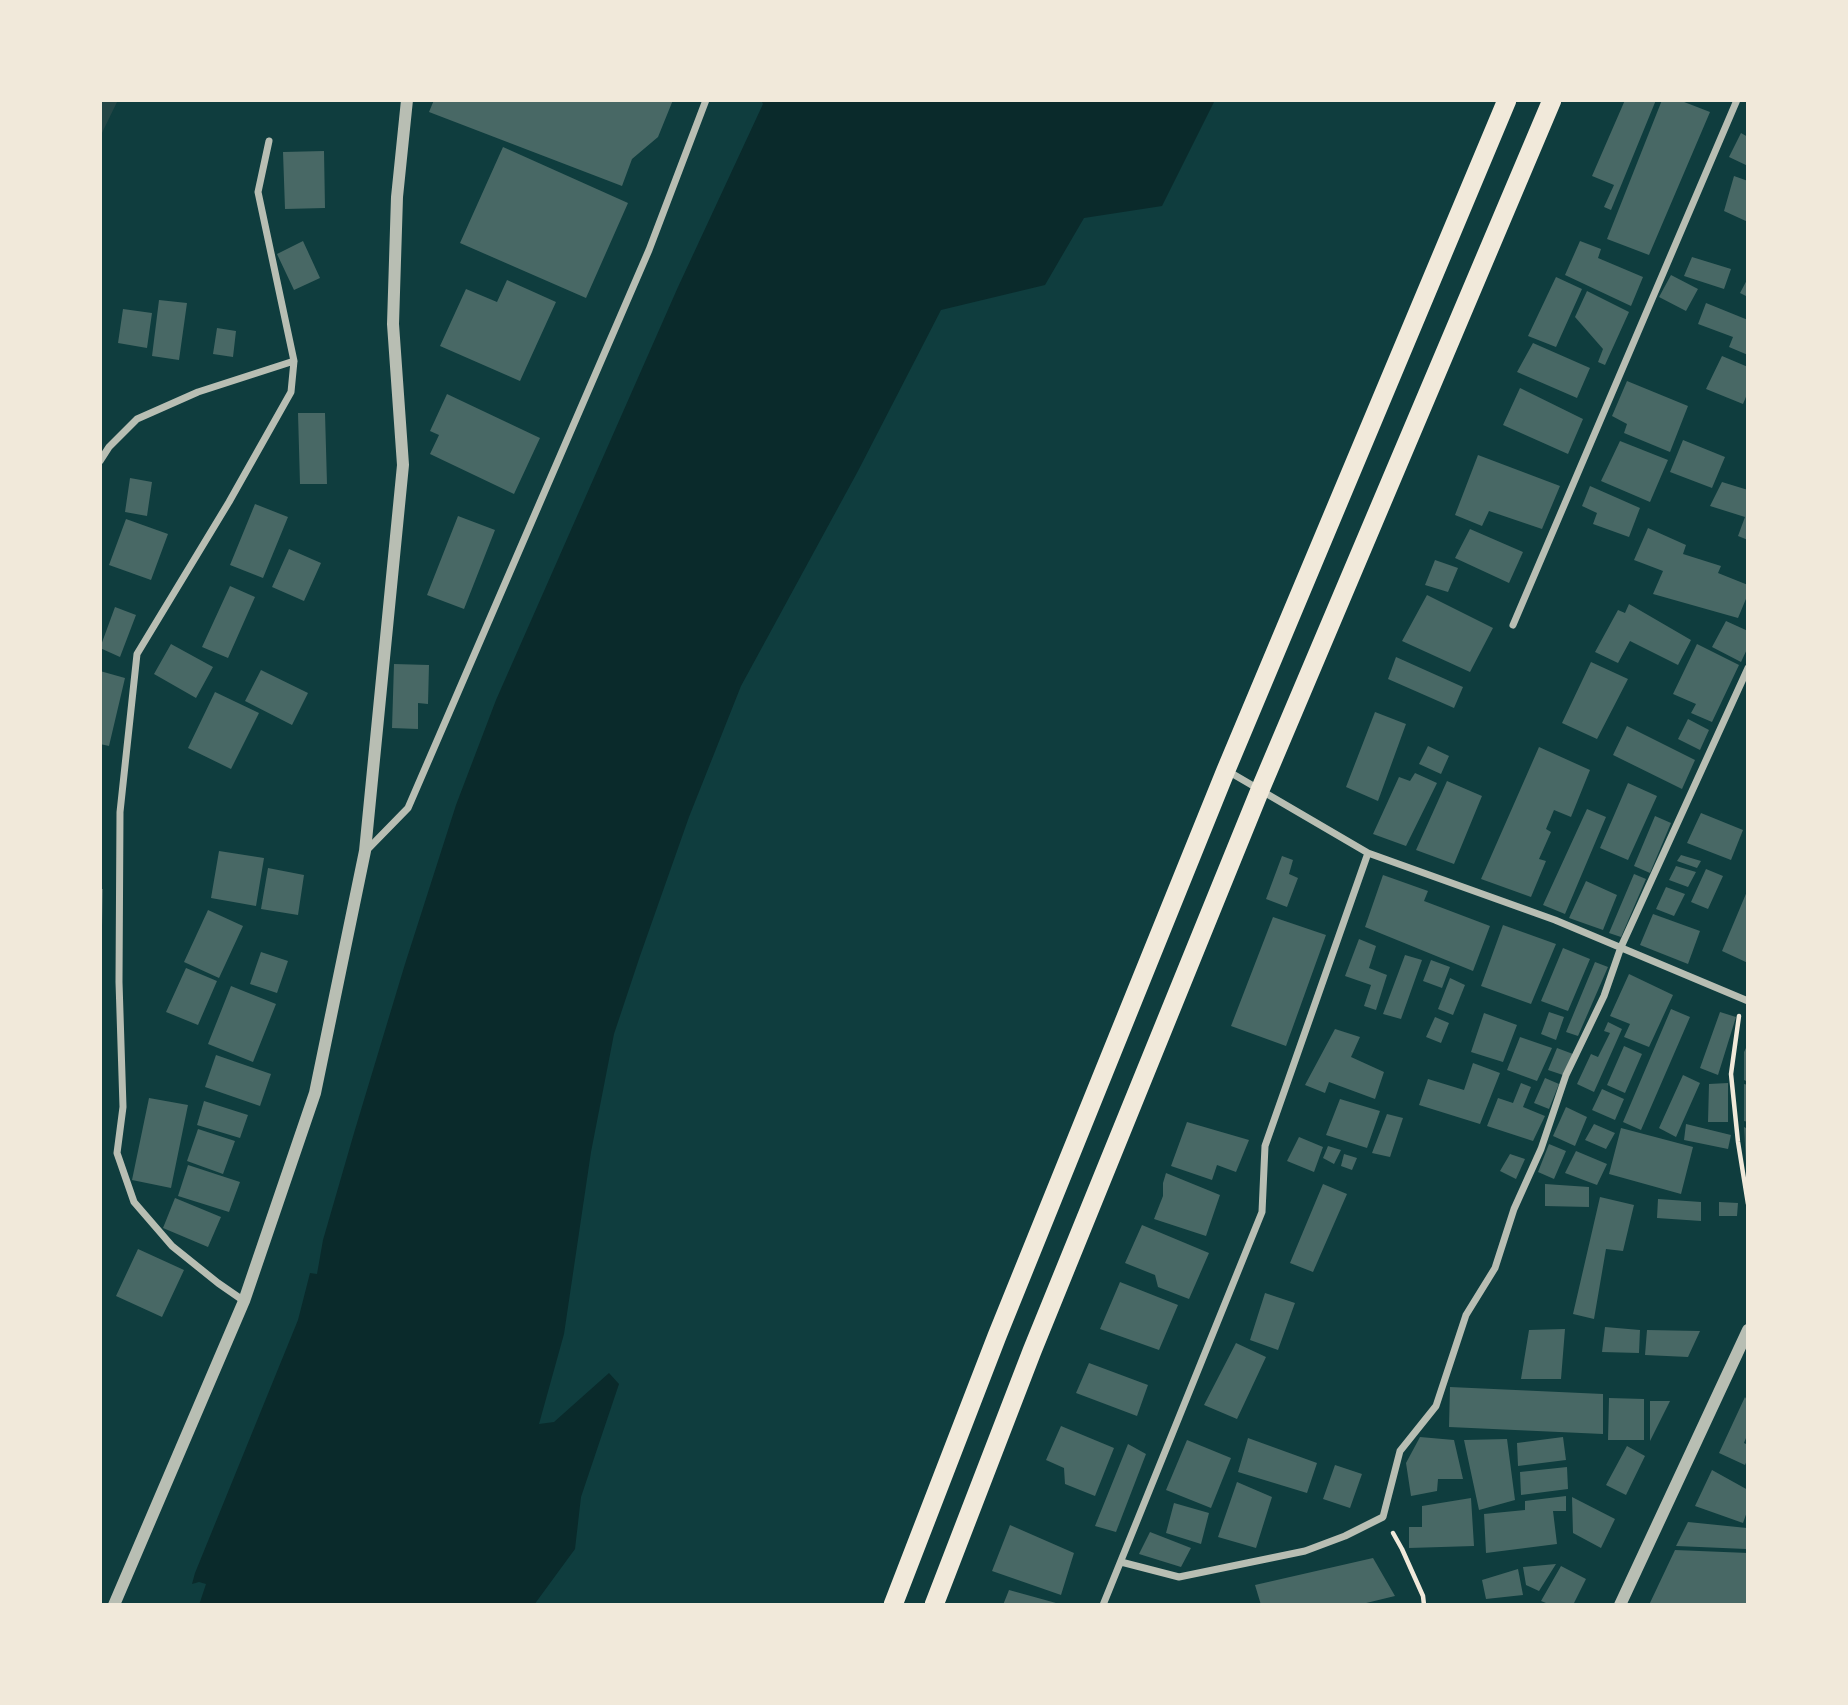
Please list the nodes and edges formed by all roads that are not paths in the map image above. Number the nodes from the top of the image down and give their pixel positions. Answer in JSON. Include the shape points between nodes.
{"nodes":[{"id":1,"x":407,"y":100,"type":"edge"},
{"id":2,"x":706,"y":100,"type":"edge"},
{"id":3,"x":1507,"y":100,"type":"edge"},
{"id":4,"x":1552,"y":100,"type":"edge"},
{"id":5,"x":1737,"y":100,"type":"edge"},
{"id":6,"x":269,"y":141,"type":"dead end"},
{"id":7,"x":294,"y":361,"type":"junction"},
{"id":8,"x":100,"y":461,"type":"edge"},
{"id":9,"x":1513,"y":625,"type":"dead end"},
{"id":10,"x":1748,"y":668,"type":"edge"},
{"id":11,"x":1226,"y":770,"type":"junction"},
{"id":12,"x":1260,"y":790,"type":"junction"},
{"id":13,"x":365,"y":851,"type":"junction"},
{"id":14,"x":1368,"y":853,"type":"junction"},
{"id":15,"x":1621,"y":947,"type":"junction"},
{"id":16,"x":1745,"y":1000,"type":"edge"},
{"id":17,"x":244,"y":1301,"type":"junction"},
{"id":18,"x":1748,"y":1330,"type":"edge"},
{"id":19,"x":1121,"y":1562,"type":"junction"},
{"id":20,"x":114,"y":1605,"type":"edge"},
{"id":21,"x":893,"y":1605,"type":"edge"},
{"id":22,"x":934,"y":1605,"type":"edge"},
{"id":23,"x":1103,"y":1605,"type":"edge"},
{"id":24,"x":1619,"y":1605,"type":"edge"}],
"edges":[{"from":1,"to":13,"type":"street","via":[[397,197],[393,324],[402,465]]},
{"from":2,"to":13,"type":"street","via":[[649,250],[408,808]]},
{"from":3,"to":11,"type":"highway"},
{"from":4,"to":12,"type":"highway"},
{"from":5,"to":9,"type":"street"},
{"from":6,"to":7,"type":"street","via":[[258,192]]},
{"from":7,"to":8,"type":"street","via":[[198,392],[137,419]]},
{"from":7,"to":17,"type":"street","via":[[291,392],[137,654],[120,812],[123,1107],[117,1153],[141,1211],[172,1246]]},
{"from":10,"to":15,"type":"street"},
{"from":11,"to":12,"type":"street"},
{"from":11,"to":21,"type":"highway"},
{"from":12,"to":14,"type":"street"},
{"from":12,"to":22,"type":"highway"},
{"from":13,"to":17,"type":"street","via":[[314,1093]]},
{"from":14,"to":15,"type":"street"},
{"from":14,"to":19,"type":"street","via":[[1265,1146],[1262,1212]]},
{"from":15,"to":16,"type":"street"},
{"from":15,"to":19,"type":"street","via":[[1605,996],[1566,1075],[1495,1268],[1466,1315],[1436,1406],[1400,1451],[1383,1517],[1305,1551],[1179,1577]]},
{"from":17,"to":20,"type":"street"},
{"from":18,"to":24,"type":"street"},
{"from":19,"to":23,"type":"street"}]}
